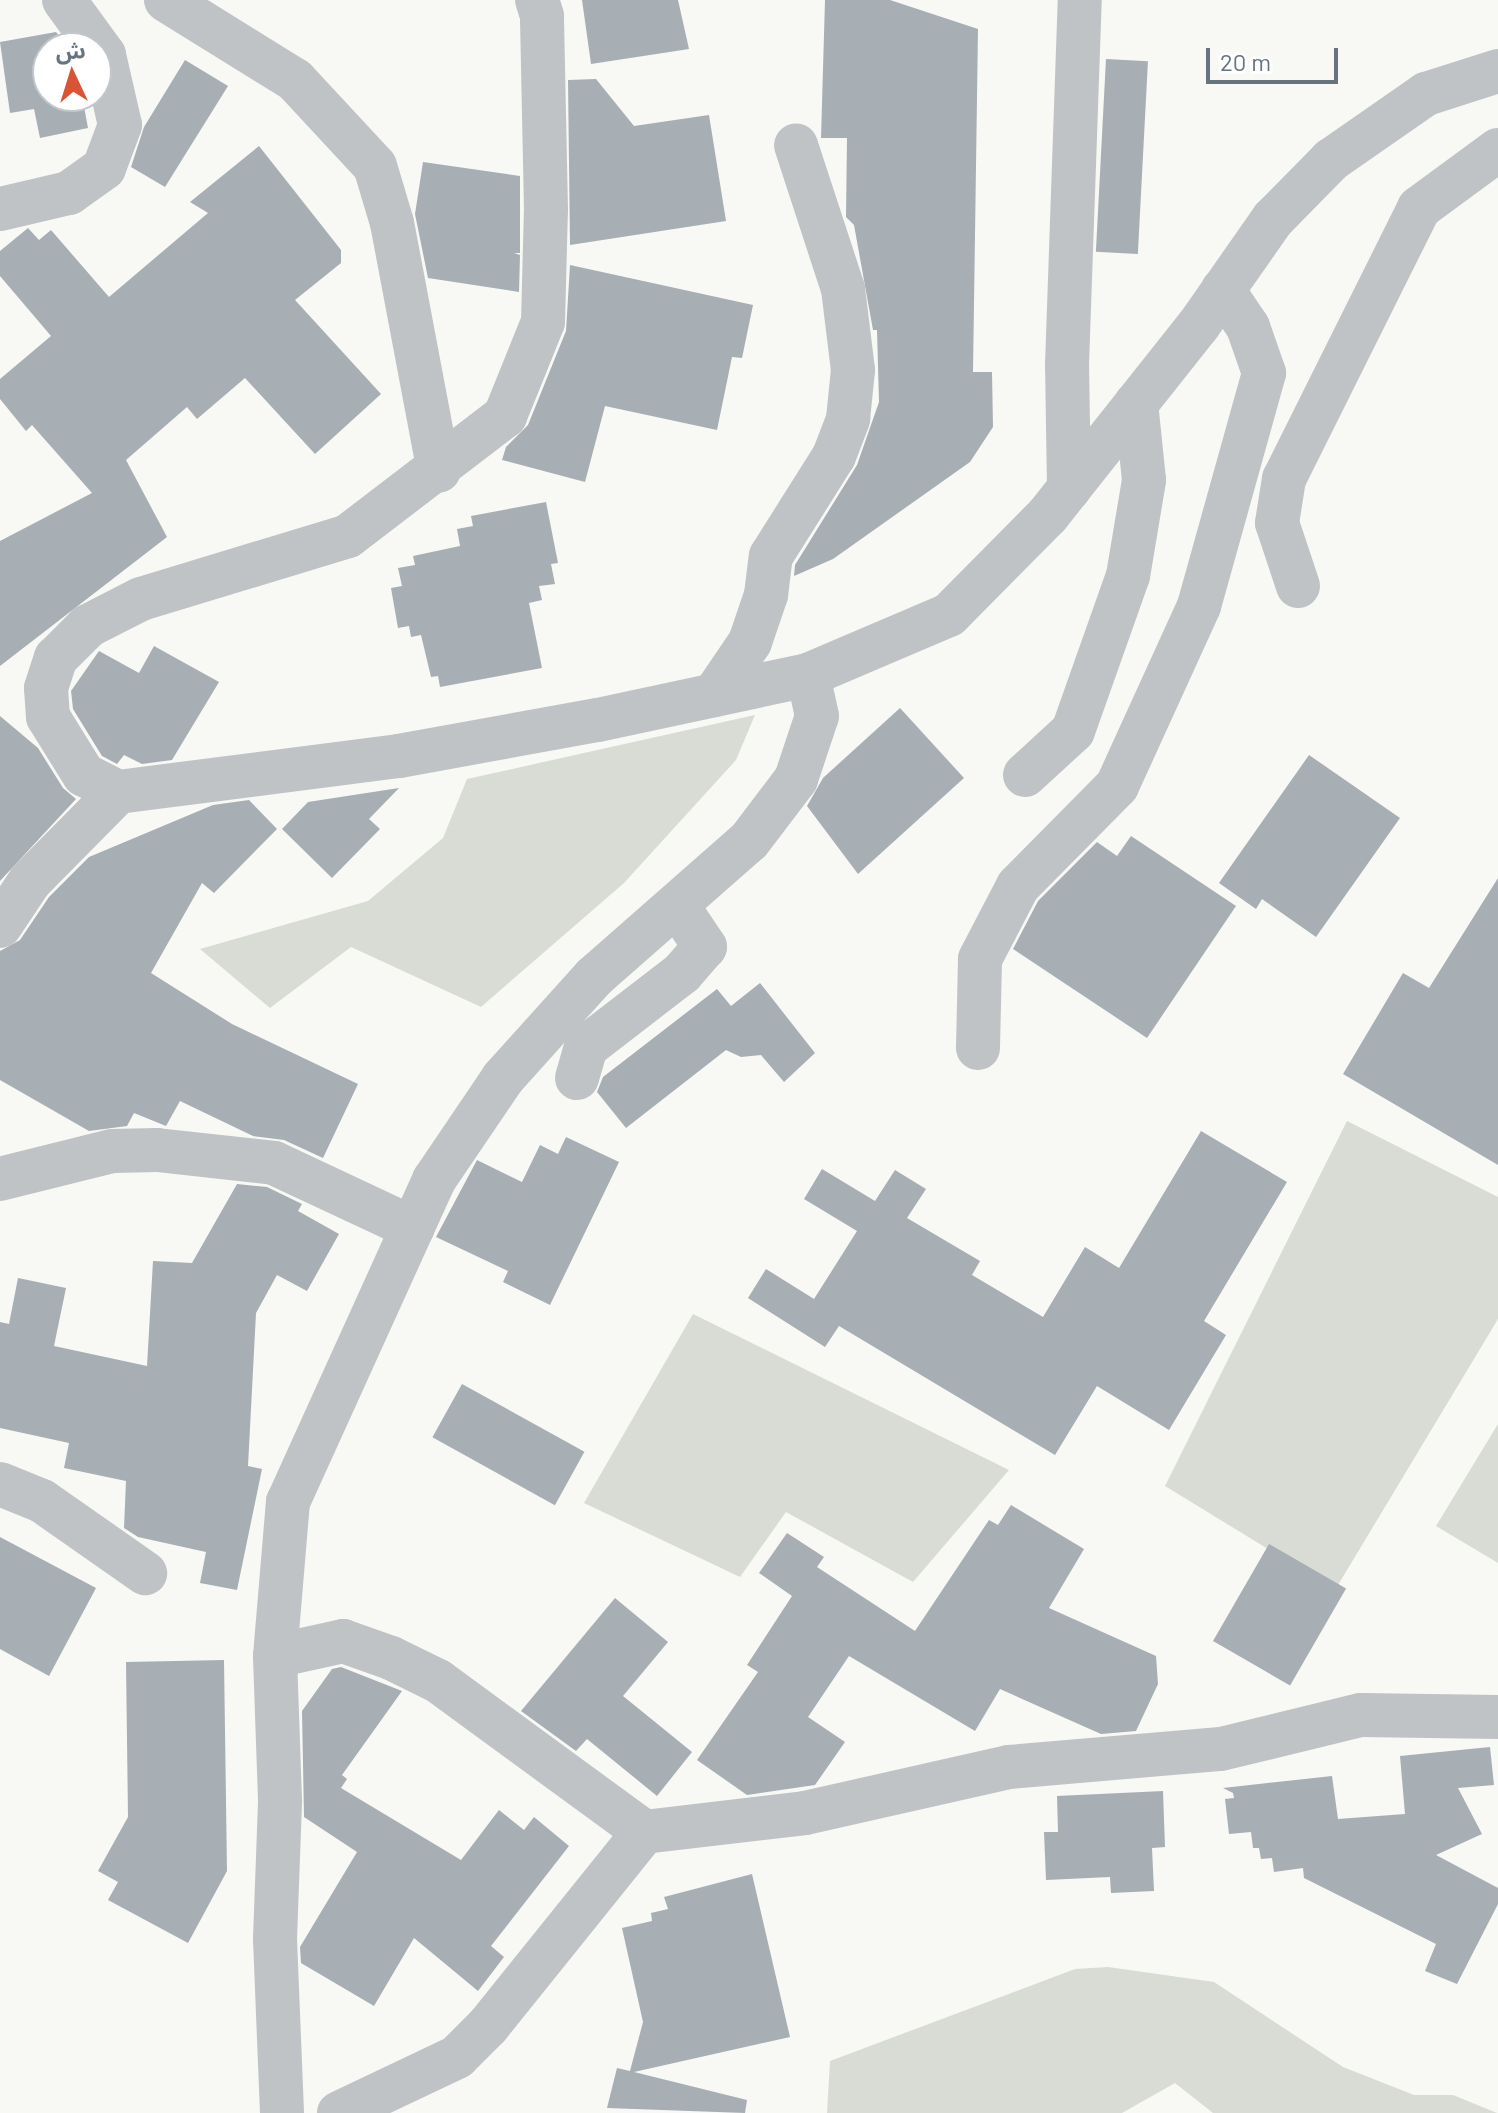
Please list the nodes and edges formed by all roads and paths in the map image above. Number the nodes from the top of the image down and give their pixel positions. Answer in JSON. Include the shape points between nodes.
{"nodes":[{"id":1,"x":64,"y":0,"type":"edge"},
{"id":2,"x":166,"y":0,"type":"edge"},
{"id":3,"x":537,"y":0,"type":"edge"},
{"id":4,"x":1080,"y":0,"type":"edge"},
{"id":5,"x":1498,"y":71,"type":"edge"},
{"id":6,"x":796,"y":145,"type":"dead end"},
{"id":7,"x":1498,"y":150,"type":"edge"},
{"id":8,"x":0,"y":209,"type":"edge"},
{"id":9,"x":1223,"y":290,"type":"junction"},
{"id":10,"x":1136,"y":403,"type":"junction"},
{"id":11,"x":439,"y":471,"type":"junction"},
{"id":12,"x":1069,"y":489,"type":"junction"},
{"id":13,"x":1298,"y":586,"type":"dead end"},
{"id":14,"x":808,"y":675,"type":"junction"},
{"id":15,"x":714,"y":695,"type":"junction"},
{"id":16,"x":1025,"y":775,"type":"dead end"},
{"id":17,"x":118,"y":792,"type":"junction"},
{"id":18,"x":677,"y":905,"type":"junction"},
{"id":19,"x":0,"y":926,"type":"edge"},
{"id":20,"x":978,"y":1048,"type":"dead end"},
{"id":21,"x":577,"y":1078,"type":"dead end"},
{"id":22,"x":0,"y":1179,"type":"edge"},
{"id":23,"x":413,"y":1228,"type":"junction"},
{"id":24,"x":0,"y":1484,"type":"edge"},
{"id":25,"x":145,"y":1573,"type":"dead end"},
{"id":26,"x":275,"y":1656,"type":"junction"},
{"id":27,"x":1498,"y":1717,"type":"edge"},
{"id":28,"x":644,"y":1832,"type":"junction"},
{"id":29,"x":282,"y":2113,"type":"edge"},
{"id":30,"x":339,"y":2113,"type":"edge"}],
"edges":[{"from":1,"to":8,"type":"street","via":[[104,55],[120,125],[104,168],[81,185],[28,206]]},
{"from":2,"to":11,"type":"street","via":[[295,80],[375,166],[392,223]]},
{"from":3,"to":11,"type":"street","via":[[545,195],[543,322],[505,416]]},
{"from":4,"to":12,"type":"street","via":[[1067,365]]},
{"from":5,"to":9,"type":"street","via":[[1426,94],[1331,160],[1273,219]]},
{"from":6,"to":15,"type":"street","via":[[843,289],[853,370],[848,419],[834,456],[771,556],[766,595],[750,642]]},
{"from":7,"to":13,"type":"street","via":[[1419,208],[1284,479],[1277,523]]},
{"from":9,"to":10,"type":"street"},
{"from":9,"to":20,"type":"street","via":[[1248,327],[1264,373],[1199,606],[1117,786],[1018,886],[980,959]]},
{"from":10,"to":12,"type":"street"},
{"from":10,"to":16,"type":"street","via":[[1144,480],[1128,576],[1073,731]]},
{"from":11,"to":17,"type":"street","via":[[348,536],[141,599],[88,626],[56,658],[46,688],[48,717],[84,775]]},
{"from":12,"to":14,"type":"street","via":[[949,615]]},
{"from":14,"to":15,"type":"street"},
{"from":14,"to":18,"type":"street","via":[[817,716],[796,779],[749,841]]},
{"from":15,"to":17,"type":"street","via":[[399,756]]},
{"from":17,"to":19,"type":"street","via":[[30,881]]},
{"from":18,"to":21,"type":"street","via":[[705,947],[682,973],[586,1047]]},
{"from":18,"to":23,"type":"street","via":[[594,977],[503,1078],[434,1180]]},
{"from":22,"to":23,"type":"street","via":[[112,1151],[157,1150],[259,1161],[329,1186]]},
{"from":23,"to":26,"type":"street","via":[[288,1502]]},
{"from":24,"to":25,"type":"street","via":[[42,1501]]},
{"from":26,"to":28,"type":"street","via":[[343,1641],[438,1681]]},
{"from":26,"to":29,"type":"street","via":[[280,1800],[275,1939]]},
{"from":27,"to":28,"type":"street","via":[[1361,1715],[1221,1749],[1009,1767],[805,1813]]},
{"from":28,"to":30,"type":"street","via":[[488,2026],[457,2057]]}]}
